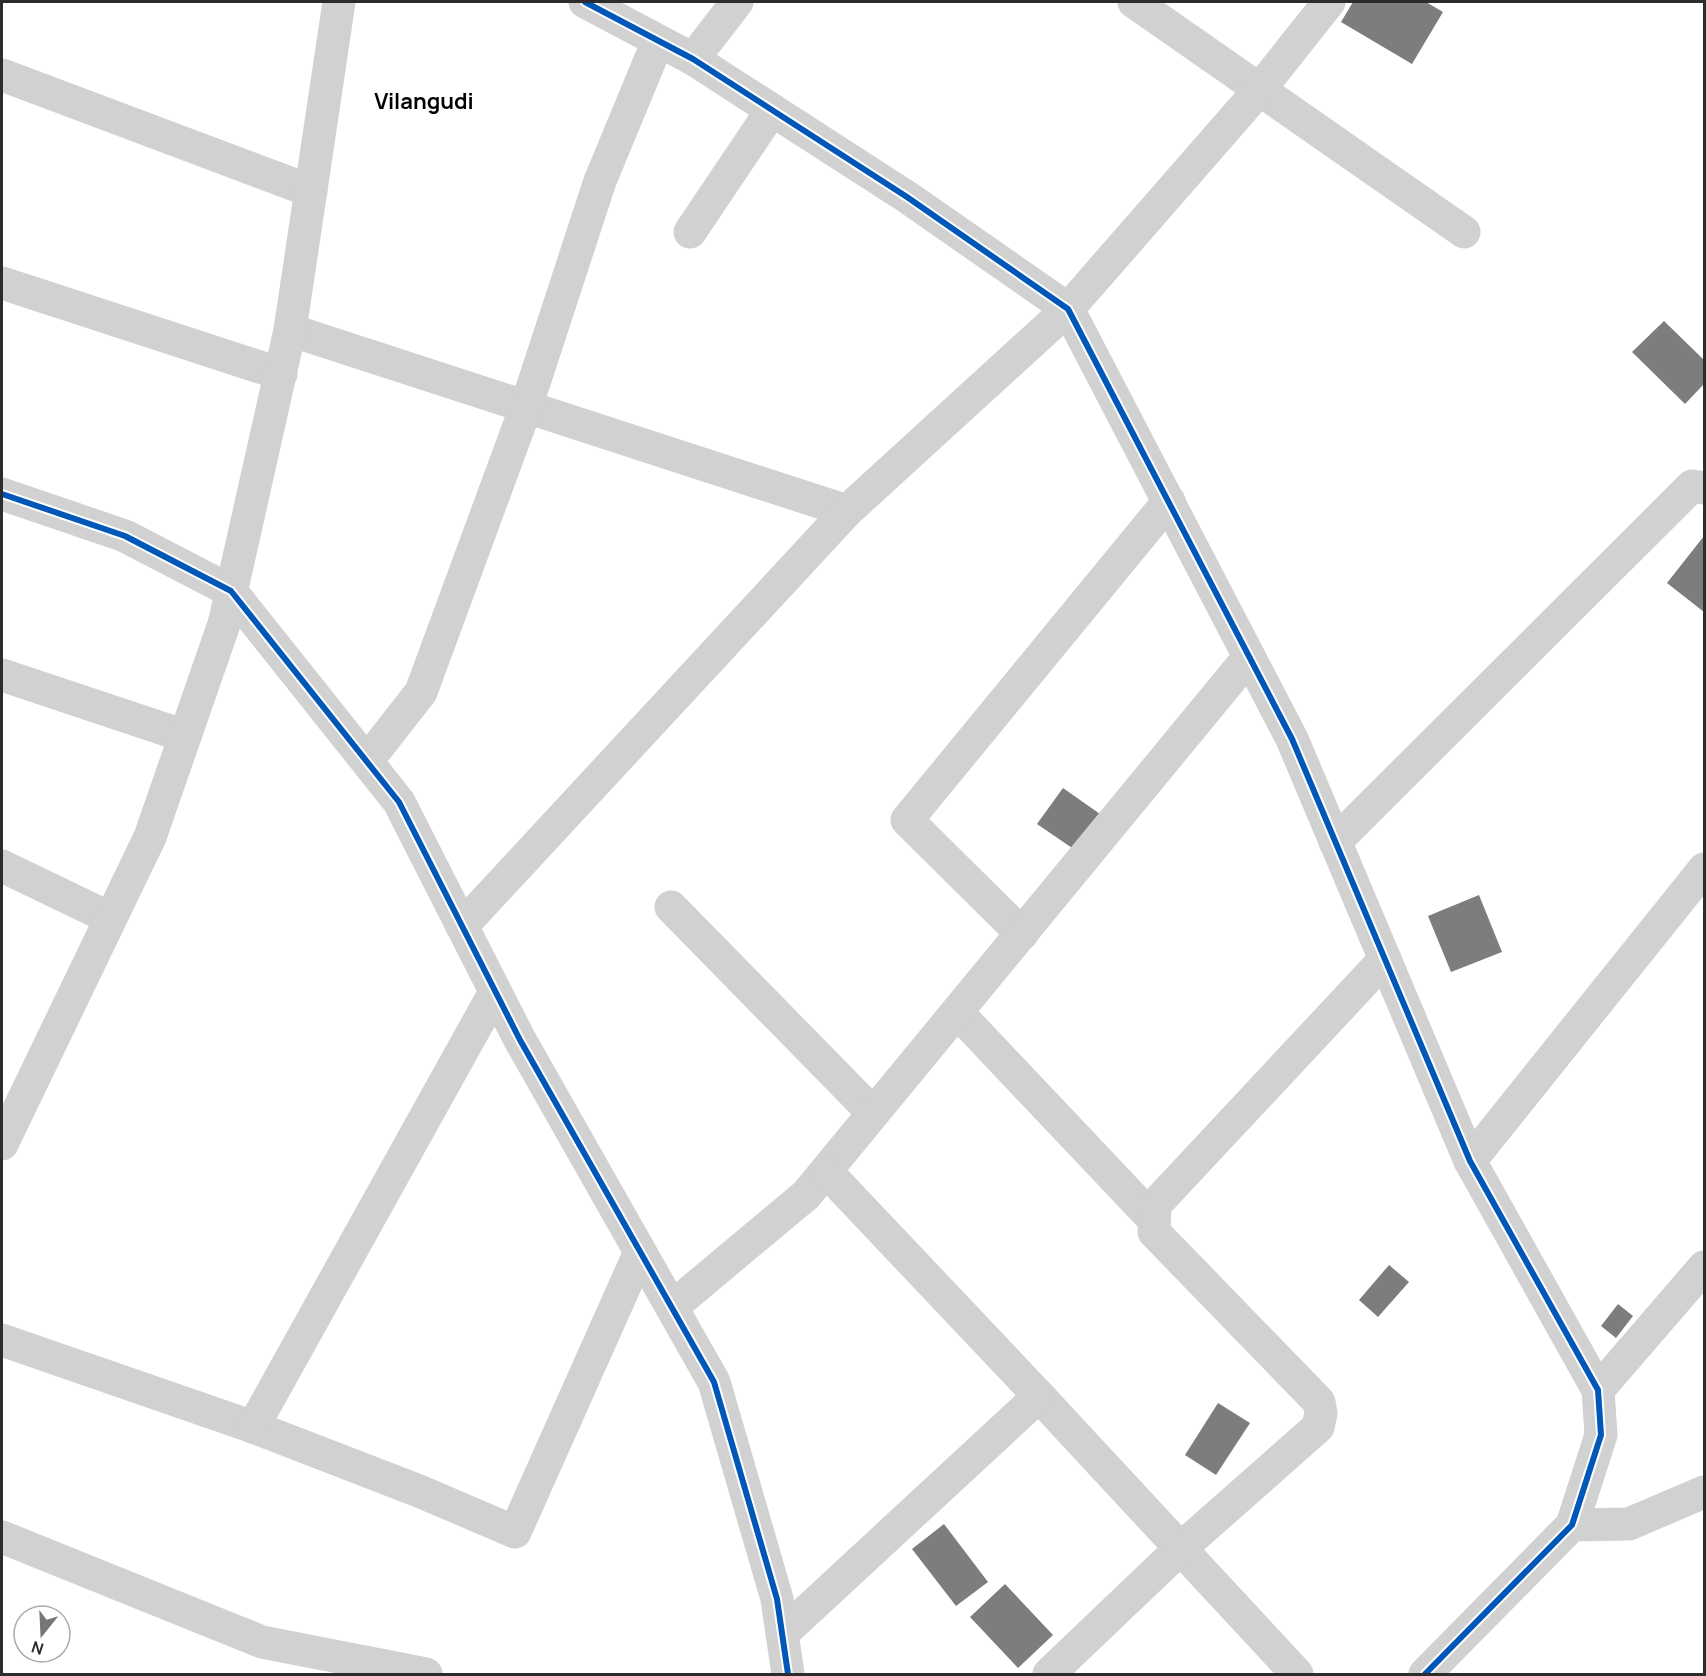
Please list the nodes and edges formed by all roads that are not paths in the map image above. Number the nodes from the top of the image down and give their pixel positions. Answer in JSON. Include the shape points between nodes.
{"nodes":[{"id":1,"x":339,"y":2,"type":"edge"},
{"id":2,"x":585,"y":2,"type":"edge"},
{"id":3,"x":737,"y":2,"type":"edge"},
{"id":4,"x":1134,"y":2,"type":"edge"},
{"id":5,"x":1329,"y":2,"type":"edge"},
{"id":6,"x":658,"y":41,"type":"junction"},
{"id":7,"x":693,"y":59,"type":"junction"},
{"id":8,"x":2,"y":75,"type":"edge"},
{"id":9,"x":1260,"y":89,"type":"junction"},
{"id":10,"x":772,"y":110,"type":"junction"},
{"id":11,"x":311,"y":191,"type":"junction"},
{"id":12,"x":690,"y":232,"type":"dead end"},
{"id":13,"x":1464,"y":232,"type":"dead end"},
{"id":14,"x":2,"y":283,"type":"edge"},
{"id":15,"x":1068,"y":309,"type":"junction"},
{"id":16,"x":291,"y":330,"type":"junction"},
{"id":17,"x":281,"y":374,"type":"junction"},
{"id":18,"x":526,"y":407,"type":"junction"},
{"id":19,"x":1704,"y":488,"type":"edge"},
{"id":20,"x":2,"y":494,"type":"edge"},
{"id":21,"x":1168,"y":501,"type":"junction"},
{"id":22,"x":847,"y":511,"type":"junction"},
{"id":23,"x":231,"y":591,"type":"junction"},
{"id":24,"x":1249,"y":657,"type":"junction"},
{"id":25,"x":2,"y":675,"type":"edge"},
{"id":26,"x":185,"y":736,"type":"junction"},
{"id":27,"x":367,"y":761,"type":"junction"},
{"id":28,"x":1335,"y":842,"type":"junction"},
{"id":29,"x":2,"y":866,"type":"edge"},
{"id":30,"x":1704,"y":869,"type":"edge"},
{"id":31,"x":671,"y":908,"type":"dead end"},
{"id":32,"x":110,"y":918,"type":"junction"},
{"id":33,"x":462,"y":926,"type":"junction"},
{"id":34,"x":1022,"y":934,"type":"junction"},
{"id":35,"x":1385,"y":959,"type":"junction"},
{"id":36,"x":495,"y":992,"type":"junction"},
{"id":37,"x":957,"y":1012,"type":"junction"},
{"id":38,"x":12,"y":1094,"type":"edge"},
{"id":39,"x":873,"y":1113,"type":"junction"},
{"id":40,"x":2,"y":1144,"type":"edge"},
{"id":41,"x":1470,"y":1161,"type":"junction"},
{"id":42,"x":826,"y":1171,"type":"junction"},
{"id":43,"x":1153,"y":1219,"type":"junction"},
{"id":44,"x":640,"y":1252,"type":"junction"},
{"id":45,"x":1704,"y":1267,"type":"edge"},
{"id":46,"x":672,"y":1307,"type":"junction"},
{"id":47,"x":2,"y":1340,"type":"edge"},
{"id":48,"x":1598,"y":1390,"type":"junction"},
{"id":49,"x":1039,"y":1396,"type":"junction"},
{"id":50,"x":254,"y":1427,"type":"junction"},
{"id":51,"x":1704,"y":1492,"type":"edge"},
{"id":52,"x":1572,"y":1525,"type":"junction"},
{"id":53,"x":2,"y":1537,"type":"edge"},
{"id":54,"x":1180,"y":1549,"type":"junction"},
{"id":55,"x":782,"y":1634,"type":"junction"},
{"id":56,"x":426,"y":1674,"type":"edge"},
{"id":57,"x":788,"y":1674,"type":"edge"},
{"id":58,"x":1049,"y":1674,"type":"edge"},
{"id":59,"x":1296,"y":1674,"type":"edge"},
{"id":60,"x":1425,"y":1674,"type":"edge"}],
"edges":[{"from":1,"to":11,"type":"street"},
{"from":2,"to":6,"type":"street"},
{"from":3,"to":7,"type":"street"},
{"from":4,"to":9,"type":"street"},
{"from":5,"to":9,"type":"street"},
{"from":6,"to":7,"type":"street"},
{"from":6,"to":18,"type":"street","via":[[600,181]]},
{"from":7,"to":10,"type":"street"},
{"from":8,"to":11,"type":"street"},
{"from":9,"to":13,"type":"street"},
{"from":9,"to":15,"type":"street"},
{"from":10,"to":12,"type":"street"},
{"from":10,"to":15,"type":"street","via":[[907,197]]},
{"from":11,"to":16,"type":"street"},
{"from":14,"to":17,"type":"street"},
{"from":15,"to":21,"type":"street"},
{"from":15,"to":22,"type":"street"},
{"from":16,"to":17,"type":"street"},
{"from":16,"to":18,"type":"street"},
{"from":17,"to":23,"type":"street"},
{"from":18,"to":22,"type":"street"},
{"from":18,"to":27,"type":"street","via":[[421,692]]},
{"from":19,"to":28,"type":"street","via":[[1692,486]]},
{"from":20,"to":23,"type":"street","via":[[125,536]]},
{"from":21,"to":24,"type":"street"},
{"from":21,"to":34,"type":"street","via":[[907,820]]},
{"from":22,"to":33,"type":"street"},
{"from":23,"to":26,"type":"street","via":[[224,624]]},
{"from":23,"to":27,"type":"street"},
{"from":24,"to":28,"type":"street","via":[[1292,739]]},
{"from":24,"to":34,"type":"street"},
{"from":25,"to":26,"type":"street"},
{"from":26,"to":32,"type":"street","via":[[150,837]]},
{"from":27,"to":33,"type":"street","via":[[399,802]]},
{"from":28,"to":35,"type":"street"},
{"from":29,"to":32,"type":"street"},
{"from":30,"to":41,"type":"street"},
{"from":31,"to":39,"type":"street"},
{"from":32,"to":38,"type":"street"},
{"from":33,"to":36,"type":"street"},
{"from":34,"to":37,"type":"street"},
{"from":35,"to":41,"type":"street"},
{"from":35,"to":43,"type":"street","via":[[1155,1205]]},
{"from":36,"to":44,"type":"street"},
{"from":36,"to":50,"type":"street"},
{"from":37,"to":39,"type":"street"},
{"from":37,"to":43,"type":"street"},
{"from":38,"to":40,"type":"street"},
{"from":39,"to":42,"type":"street"},
{"from":41,"to":48,"type":"street"},
{"from":42,"to":46,"type":"street","via":[[806,1195]]},
{"from":42,"to":49,"type":"street"},
{"from":43,"to":54,"type":"street","via":[[1154,1232],[1319,1402],[1321,1413],[1318,1427]]},
{"from":44,"to":46,"type":"street"},
{"from":44,"to":50,"type":"street","via":[[515,1532]]},
{"from":45,"to":48,"type":"street"},
{"from":46,"to":55,"type":"street","via":[[714,1382],[777,1599]]},
{"from":47,"to":50,"type":"street"},
{"from":48,"to":52,"type":"street","via":[[1601,1436]]},
{"from":49,"to":54,"type":"street"},
{"from":49,"to":55,"type":"street"},
{"from":51,"to":52,"type":"street","via":[[1629,1524]]},
{"from":52,"to":60,"type":"street"},
{"from":53,"to":56,"type":"street","via":[[261,1642]]},
{"from":54,"to":58,"type":"street"},
{"from":54,"to":59,"type":"street"},
{"from":55,"to":57,"type":"street"}]}
